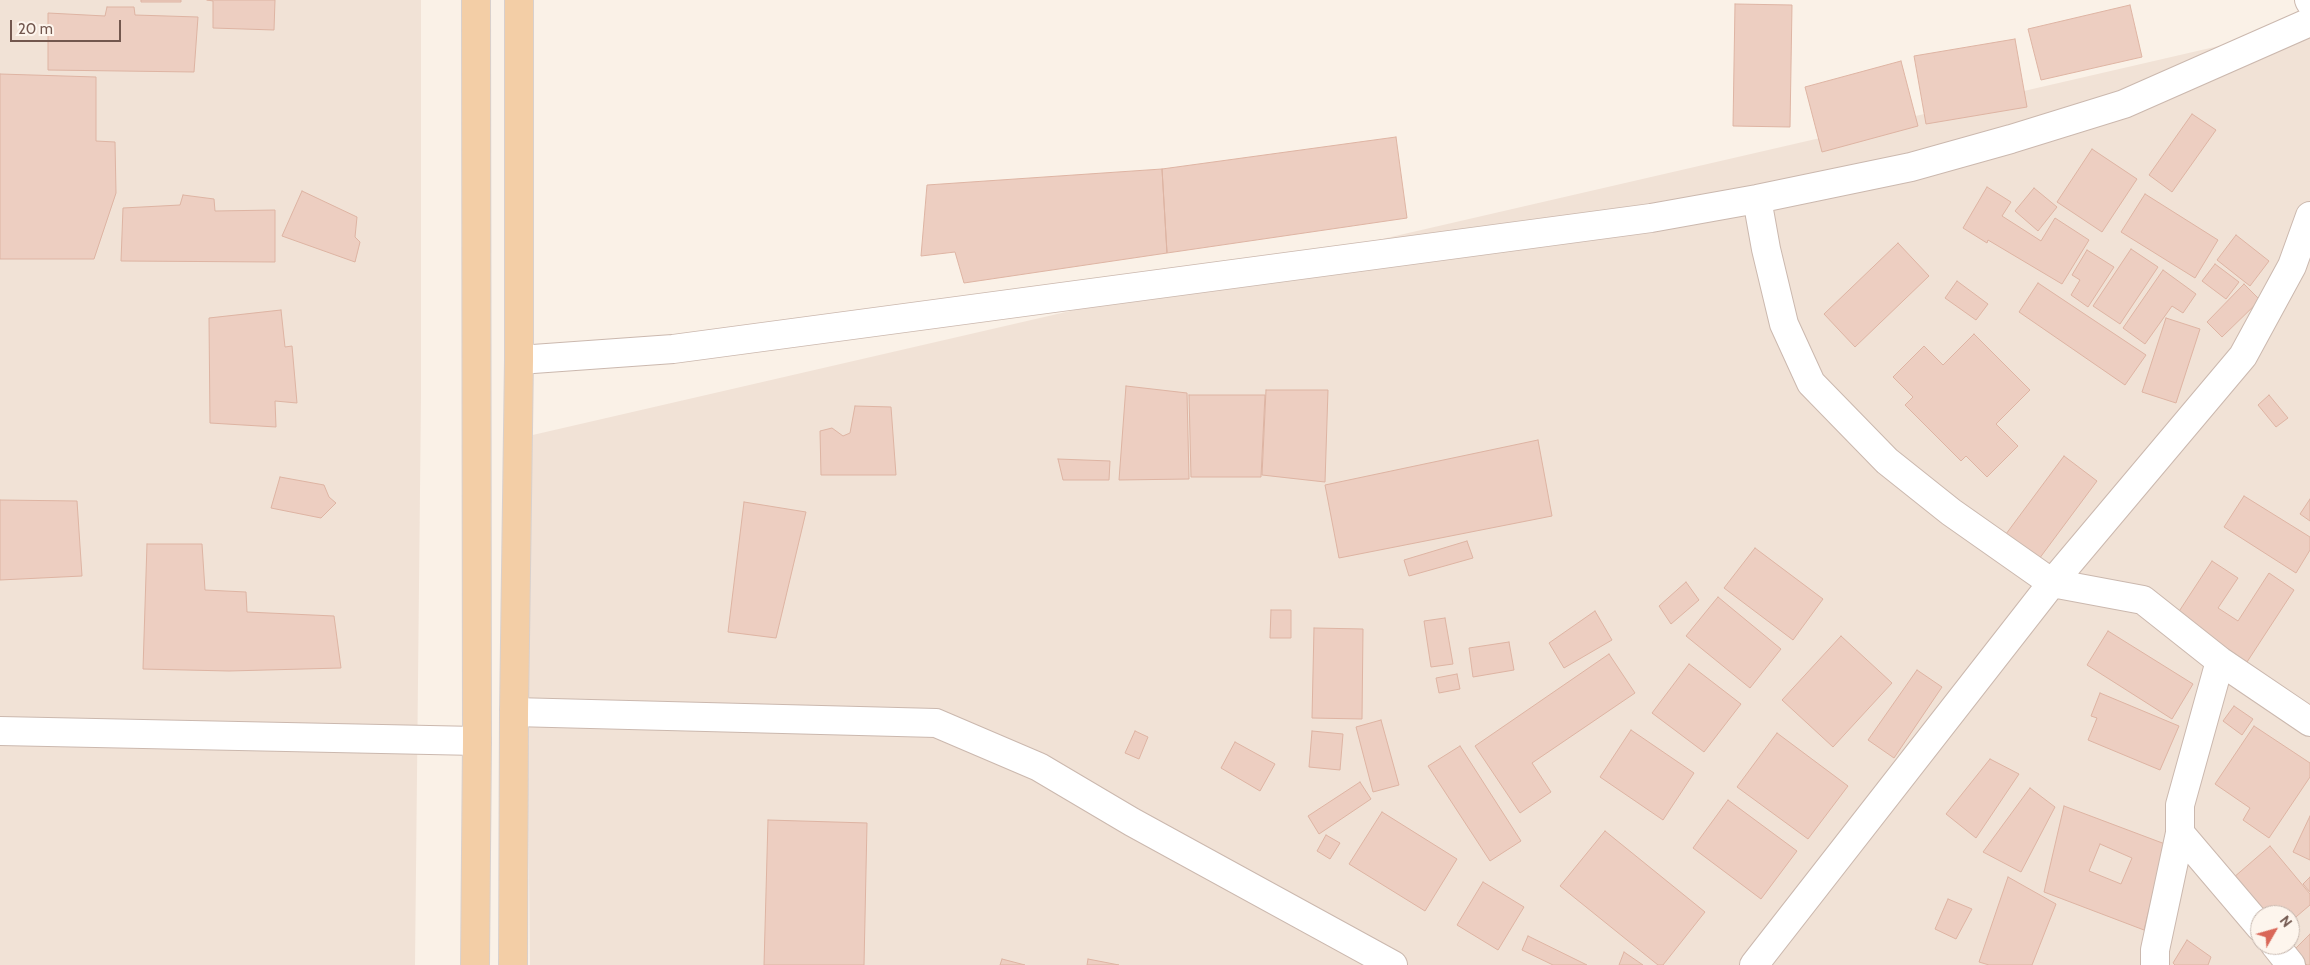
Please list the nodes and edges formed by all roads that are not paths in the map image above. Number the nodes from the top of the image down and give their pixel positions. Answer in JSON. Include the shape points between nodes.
{"nodes":[{"id":1,"x":476,"y":0,"type":"edge"},
{"id":2,"x":519,"y":0,"type":"edge"},
{"id":3,"x":2310,"y":22,"type":"edge"},
{"id":4,"x":1757,"y":198,"type":"junction"},
{"id":5,"x":2310,"y":216,"type":"edge"},
{"id":6,"x":519,"y":360,"type":"junction"},
{"id":7,"x":2052,"y":583,"type":"junction"},
{"id":8,"x":2220,"y":661,"type":"junction"},
{"id":9,"x":514,"y":712,"type":"junction"},
{"id":10,"x":2310,"y":722,"type":"edge"},
{"id":11,"x":0,"y":731,"type":"edge"},
{"id":12,"x":477,"y":741,"type":"junction"},
{"id":13,"x":2180,"y":832,"type":"junction"},
{"id":14,"x":2250,"y":915,"type":"edge"},
{"id":15,"x":2283,"y":955,"type":"edge"},
{"id":16,"x":475,"y":965,"type":"edge"},
{"id":17,"x":513,"y":965,"type":"edge"},
{"id":18,"x":1393,"y":965,"type":"edge"},
{"id":19,"x":1754,"y":965,"type":"edge"},
{"id":20,"x":2155,"y":965,"type":"edge"},
{"id":21,"x":2291,"y":965,"type":"edge"}],
"edges":[{"from":1,"to":12,"type":"main road"},
{"from":2,"to":6,"type":"main road"},
{"from":3,"to":4,"type":"street","via":[[2124,104],[1911,167]]},
{"from":4,"to":6,"type":"street","via":[[1651,218],[682,348]]},
{"from":4,"to":7,"type":"street","via":[[1784,324],[1811,382],[1886,461],[1951,512]]},
{"from":5,"to":7,"type":"street","via":[[2292,266],[2243,356]]},
{"from":6,"to":9,"type":"main road"},
{"from":7,"to":8,"type":"street","via":[[2143,600]]},
{"from":7,"to":19,"type":"street"},
{"from":8,"to":10,"type":"street"},
{"from":8,"to":13,"type":"street","via":[[2180,805]]},
{"from":9,"to":17,"type":"main road"},
{"from":9,"to":18,"type":"street","via":[[936,722],[1039,766],[1132,822]]},
{"from":11,"to":12,"type":"street"},
{"from":12,"to":16,"type":"main road"},
{"from":13,"to":14,"type":"street"},
{"from":13,"to":20,"type":"street","via":[[2155,950]]},
{"from":15,"to":21,"type":"street"}]}
